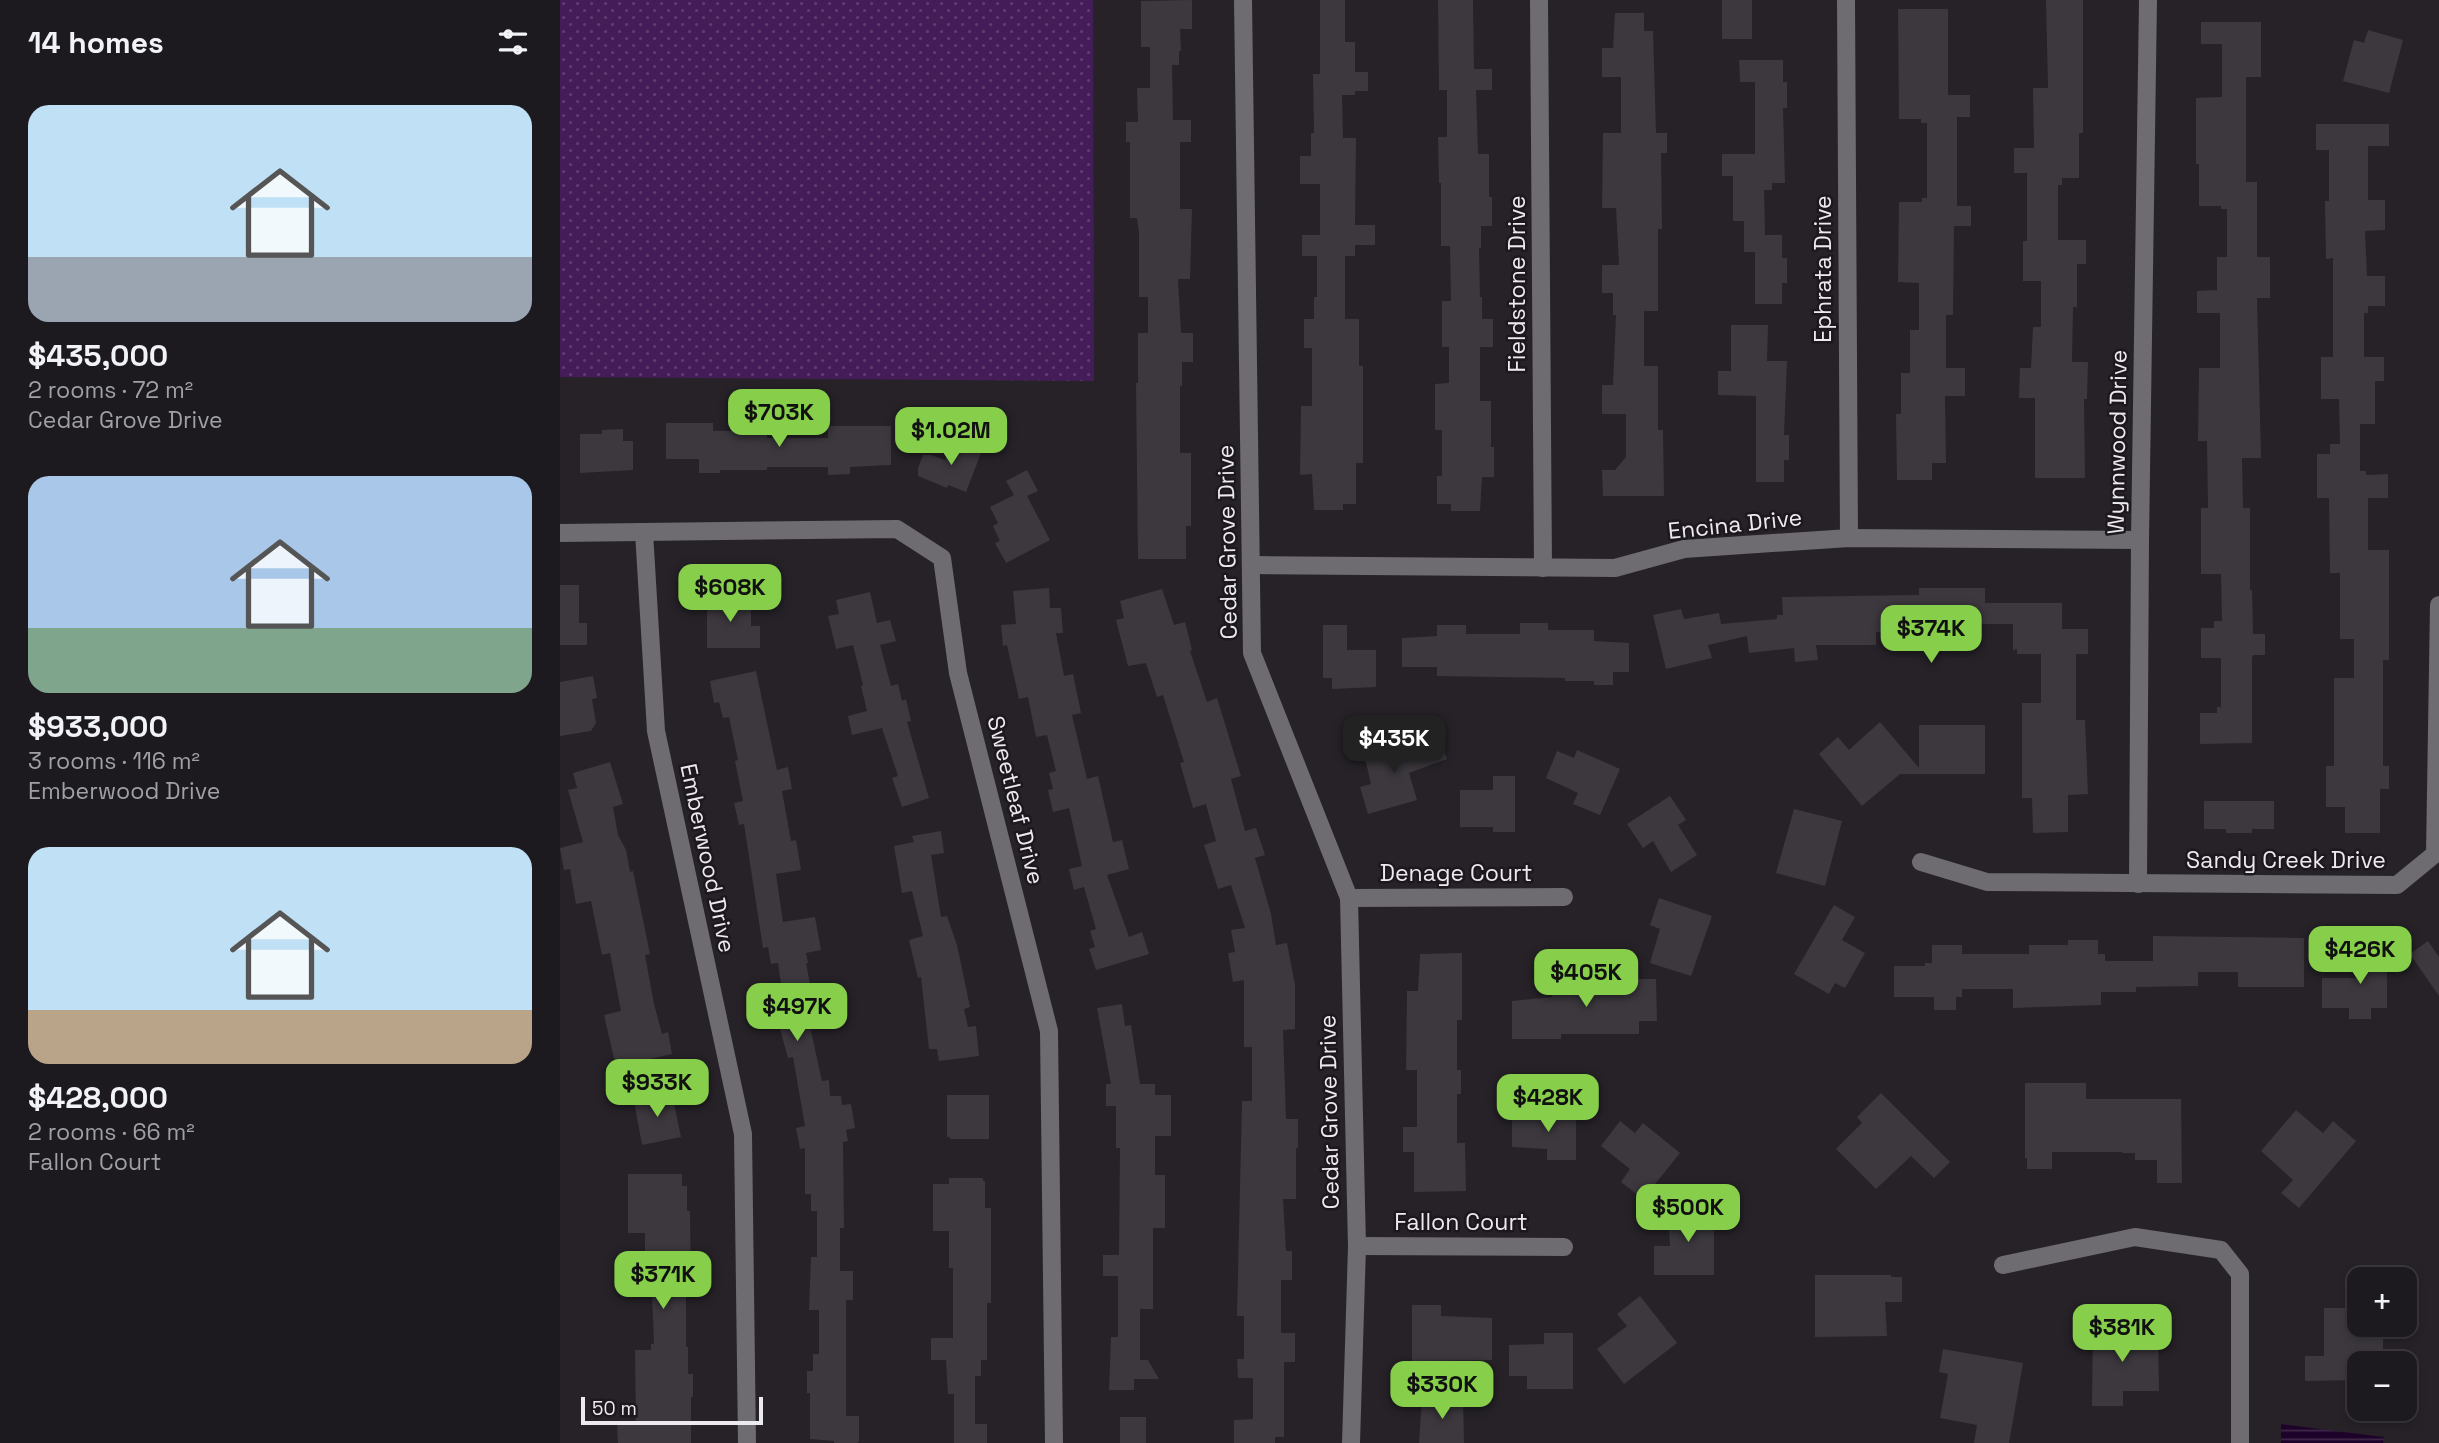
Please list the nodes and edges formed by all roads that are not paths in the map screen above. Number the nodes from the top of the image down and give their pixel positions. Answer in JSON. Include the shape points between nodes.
{"nodes":[{"id":1,"x":1243,"y":0,"type":"edge"},
{"id":2,"x":1539,"y":0,"type":"edge"},
{"id":3,"x":1846,"y":0,"type":"edge"},
{"id":4,"x":2148,"y":0,"type":"edge"},
{"id":5,"x":644,"y":532,"type":"junction"},
{"id":6,"x":560,"y":533,"type":"edge"},
{"id":7,"x":1849,"y":538,"type":"junction"},
{"id":8,"x":2140,"y":540,"type":"junction"},
{"id":9,"x":1252,"y":565,"type":"junction"},
{"id":10,"x":1543,"y":569,"type":"junction"},
{"id":11,"x":2439,"y":605,"type":"edge"},
{"id":12,"x":1921,"y":862,"type":"dead end"},
{"id":13,"x":2138,"y":884,"type":"junction"},
{"id":14,"x":1564,"y":897,"type":"dead end"},
{"id":15,"x":1349,"y":898,"type":"junction"},
{"id":16,"x":1357,"y":1246,"type":"junction"},
{"id":17,"x":1564,"y":1247,"type":"dead end"},
{"id":18,"x":2003,"y":1265,"type":"dead end"},
{"id":19,"x":747,"y":1443,"type":"edge"},
{"id":20,"x":1054,"y":1443,"type":"edge"},
{"id":21,"x":1351,"y":1443,"type":"edge"},
{"id":22,"x":2240,"y":1443,"type":"edge"}],
"edges":[{"from":1,"to":9,"type":"street","name":"Cedar Grove Drive"},
{"from":2,"to":10,"type":"street","name":"Fieldstone Drive"},
{"from":3,"to":7,"type":"street","name":"Ephrata Drive"},
{"from":4,"to":8,"type":"street","name":"Wynnwood Drive"},
{"from":5,"to":6,"type":"street","name":"Sweetleaf Drive"},
{"from":5,"to":19,"type":"street","name":"Emberwood Drive","via":[[656,731],[743,1134]]},
{"from":5,"to":20,"type":"street","name":"Sweetleaf Drive","via":[[897,529],[942,558],[958,673],[1049,1031]]},
{"from":7,"to":8,"type":"street","name":"Encina Drive"},
{"from":7,"to":10,"type":"street","name":"Encina Drive","via":[[1684,549],[1615,569]]},
{"from":8,"to":13,"type":"street","name":"Wynnwood Drive"},
{"from":9,"to":10,"type":"street","name":"Encina Drive"},
{"from":9,"to":15,"type":"street","name":"Cedar Grove Drive","via":[[1252,653]]},
{"from":11,"to":13,"type":"street","name":"Sandy Creek Drive","via":[[2435,854],[2398,884]]},
{"from":12,"to":13,"type":"street","name":"Sandy Creek Drive","via":[[1987,882]]},
{"from":14,"to":15,"type":"street","name":"Denage Court"},
{"from":15,"to":16,"type":"street","name":"Cedar Grove Drive"},
{"from":16,"to":17,"type":"street","name":"Fallon Court"},
{"from":16,"to":21,"type":"street","name":"Cedar Grove Drive"},
{"from":18,"to":22,"type":"street","via":[[2135,1237],[2221,1250],[2240,1274]]}]}
